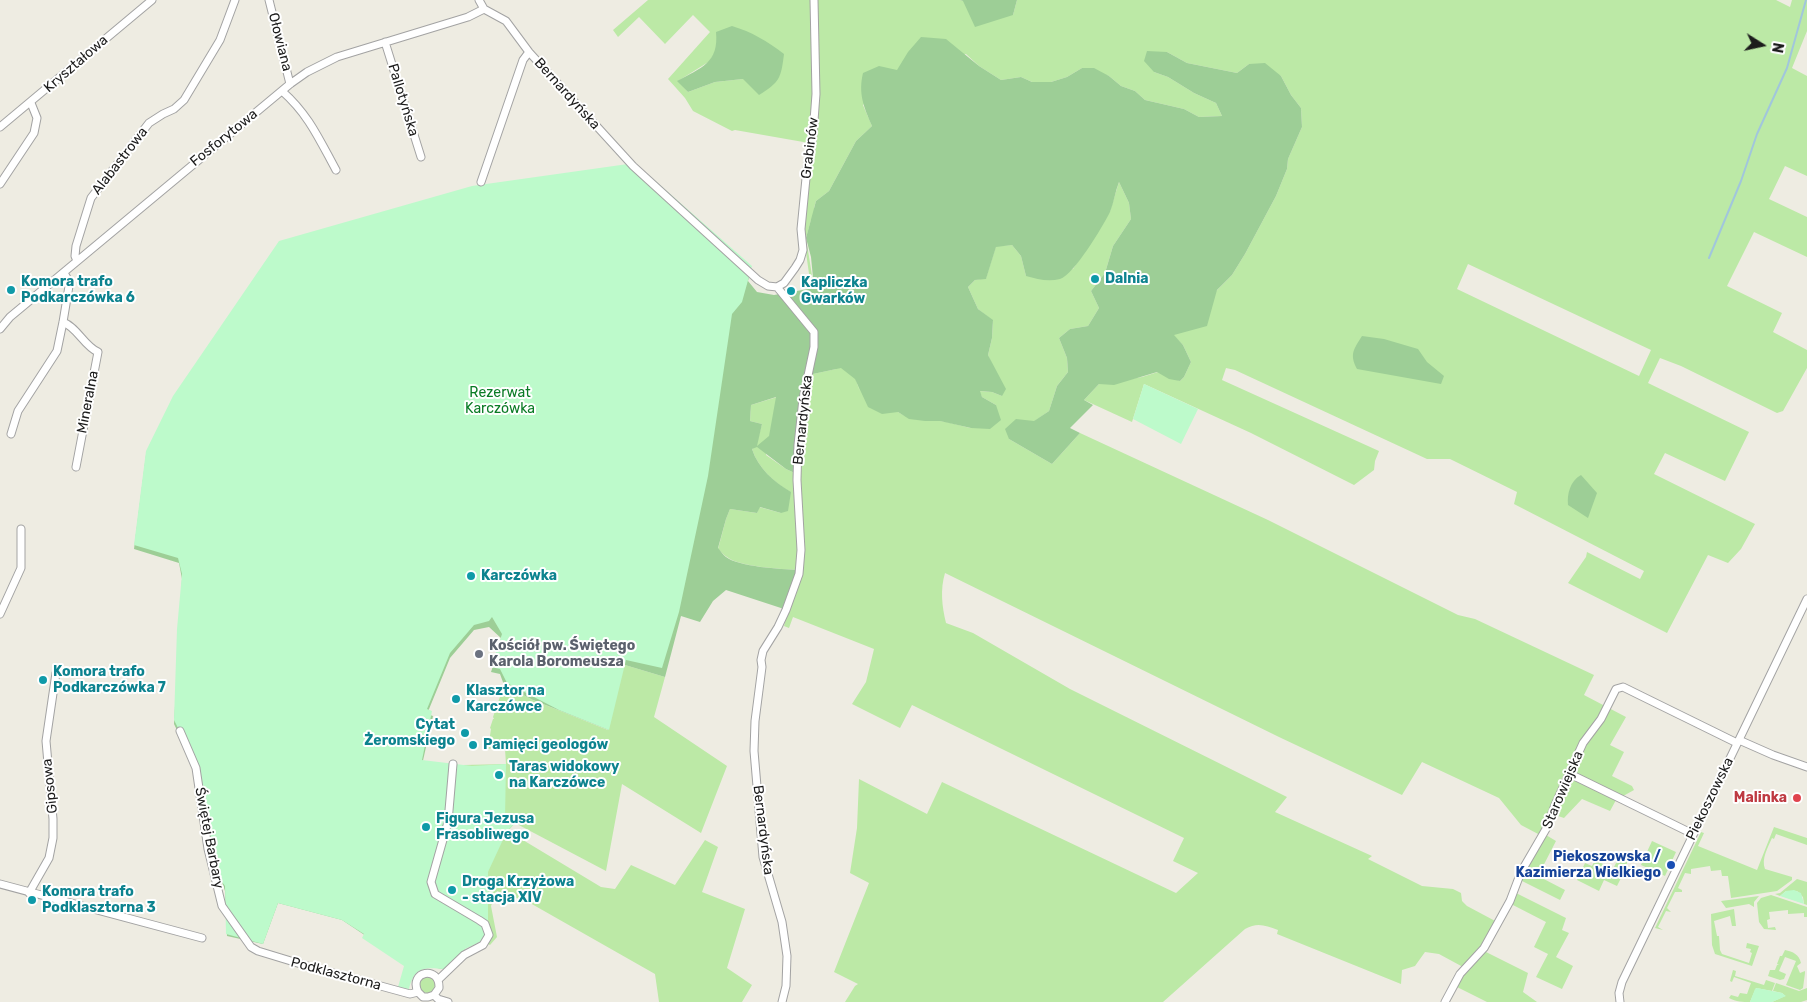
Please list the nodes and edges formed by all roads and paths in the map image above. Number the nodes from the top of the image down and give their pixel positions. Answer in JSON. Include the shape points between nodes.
{"nodes":[{"id":1,"x":152,"y":0,"type":"edge"},
{"id":2,"x":235,"y":0,"type":"edge"},
{"id":3,"x":270,"y":0,"type":"edge"},
{"id":4,"x":479,"y":0,"type":"edge"},
{"id":5,"x":814,"y":0,"type":"edge"},
{"id":6,"x":484,"y":9,"type":"junction"},
{"id":7,"x":385,"y":42,"type":"junction"},
{"id":8,"x":529,"y":52,"type":"junction"},
{"id":9,"x":290,"y":84,"type":"junction"},
{"id":10,"x":282,"y":91,"type":"junction"},
{"id":11,"x":31,"y":103,"type":"junction"},
{"id":12,"x":0,"y":128,"type":"edge"},
{"id":13,"x":421,"y":157,"type":"dead end"},
{"id":14,"x":336,"y":170,"type":"dead end"},
{"id":15,"x":481,"y":182,"type":"dead end"},
{"id":16,"x":0,"y":184,"type":"edge"},
{"id":17,"x":77,"y":261,"type":"junction"},
{"id":18,"x":64,"y":273,"type":"junction"},
{"id":19,"x":777,"y":287,"type":"junction"},
{"id":20,"x":64,"y":322,"type":"junction"},
{"id":21,"x":0,"y":329,"type":"edge"},
{"id":22,"x":11,"y":434,"type":"dead end"},
{"id":23,"x":76,"y":468,"type":"dead end"},
{"id":24,"x":21,"y":529,"type":"dead end"},
{"id":25,"x":1807,"y":599,"type":"edge"},
{"id":26,"x":0,"y":614,"type":"edge"},
{"id":27,"x":56,"y":673,"type":"dead end"},
{"id":28,"x":180,"y":730,"type":"dead end"},
{"id":29,"x":1736,"y":741,"type":"junction"},
{"id":30,"x":453,"y":764,"type":"dead end"},
{"id":31,"x":1807,"y":767,"type":"edge"},
{"id":32,"x":1570,"y":774,"type":"junction"},
{"id":33,"x":1693,"y":834,"type":"junction"},
{"id":34,"x":0,"y":884,"type":"edge"},
{"id":35,"x":29,"y":893,"type":"junction"},
{"id":36,"x":202,"y":938,"type":"dead end"},
{"id":37,"x":247,"y":942,"type":"joint"},
{"id":38,"x":438,"y":980,"type":"junction"},
{"id":39,"x":418,"y":992,"type":"junction"},
{"id":40,"x":430,"y":998,"type":"edge"},
{"id":41,"x":1618,"y":1001,"type":"edge"},
{"id":42,"x":448,"y":1002,"type":"edge"},
{"id":43,"x":782,"y":1002,"type":"edge"},
{"id":44,"x":1445,"y":1002,"type":"edge"}],
"edges":[{"from":1,"to":11,"type":"street","name":"Kryształowa"},
{"from":2,"to":17,"type":"street","name":"Alabastrowa","via":[[220,40],[192,88],[179,105],[155,118],[144,129],[91,198],[76,246]]},
{"from":3,"to":9,"type":"street","name":"Ołowiana"},
{"from":4,"to":6,"type":"street"},
{"from":5,"to":19,"type":"street","name":"Grabinów","via":[[816,94],[801,229],[803,250],[795,268]]},
{"from":6,"to":7,"type":"street","name":"Fosforytowa","via":[[468,17]]},
{"from":6,"to":8,"type":"street","name":"Bernardyńska","via":[[506,21]]},
{"from":7,"to":9,"type":"street","name":"Fosforytowa","via":[[332,59]]},
{"from":7,"to":13,"type":"street","name":"Pallotyńska"},
{"from":8,"to":15,"type":"street","via":[[523,60]]},
{"from":8,"to":19,"type":"street","name":"Bernardyńska","via":[[647,180],[758,280]]},
{"from":9,"to":10,"type":"street","name":"Fosforytowa"},
{"from":10,"to":14,"type":"street","name":"Ołowiana","via":[[306,116]]},
{"from":10,"to":17,"type":"street","name":"Fosforytowa"},
{"from":11,"to":12,"type":"street","name":"Kryształowa"},
{"from":11,"to":16,"type":"street","via":[[38,118],[34,133]]},
{"from":17,"to":18,"type":"street","name":"Fosforytowa"},
{"from":18,"to":20,"type":"street","via":[[69,282]]},
{"from":18,"to":21,"type":"street","name":"Fosforytowa"},
{"from":19,"to":43,"type":"street","name":"Bernardyńska","via":[[814,332],[798,445],[799,574],[761,660],[754,739],[763,857],[782,922],[787,956]]},
{"from":20,"to":22,"type":"street","via":[[57,351],[18,411]]},
{"from":20,"to":23,"type":"street","name":"Mineralna","via":[[98,352]]},
{"from":24,"to":26,"type":"street","via":[[21,568]]},
{"from":25,"to":29,"type":"street","name":"Piekoszowska"},
{"from":27,"to":35,"type":"street","name":"Gipsowa","via":[[46,741],[53,838],[47,863]]},
{"from":28,"to":37,"type":"street","name":"Świętej Barbary","via":[[196,768],[208,849],[222,906]]},
{"from":29,"to":31,"type":"street","name":"Starowiejska"},
{"from":29,"to":32,"type":"street","name":"Starowiejska","via":[[1623,687],[1616,689],[1601,719],[1583,743]]},
{"from":29,"to":33,"type":"street","name":"Piekoszowska"},
{"from":30,"to":38,"type":"street","via":[[448,822],[431,882],[435,894],[485,924],[489,936],[483,945],[464,955]]},
{"from":32,"to":33,"type":"street"},
{"from":32,"to":44,"type":"street","name":"Starowiejska","via":[[1510,901],[1484,948],[1460,974]]},
{"from":33,"to":41,"type":"street","name":"Piekoszowska","via":[[1622,982]]},
{"from":34,"to":35,"type":"street"},
{"from":35,"to":36,"type":"street"},
{"from":37,"to":39,"type":"street","name":"Podklasztorna","via":[[258,951],[304,965],[410,994]]},
{"from":38,"to":39,"type":"street","via":[[432,974],[421,975],[415,983]]},
{"from":38,"to":40,"type":"street","via":[[439,988]]},
{"from":39,"to":40,"type":"street","name":"Podklasztorna"},
{"from":40,"to":42,"type":"street","name":"Podklasztorna"}]}
